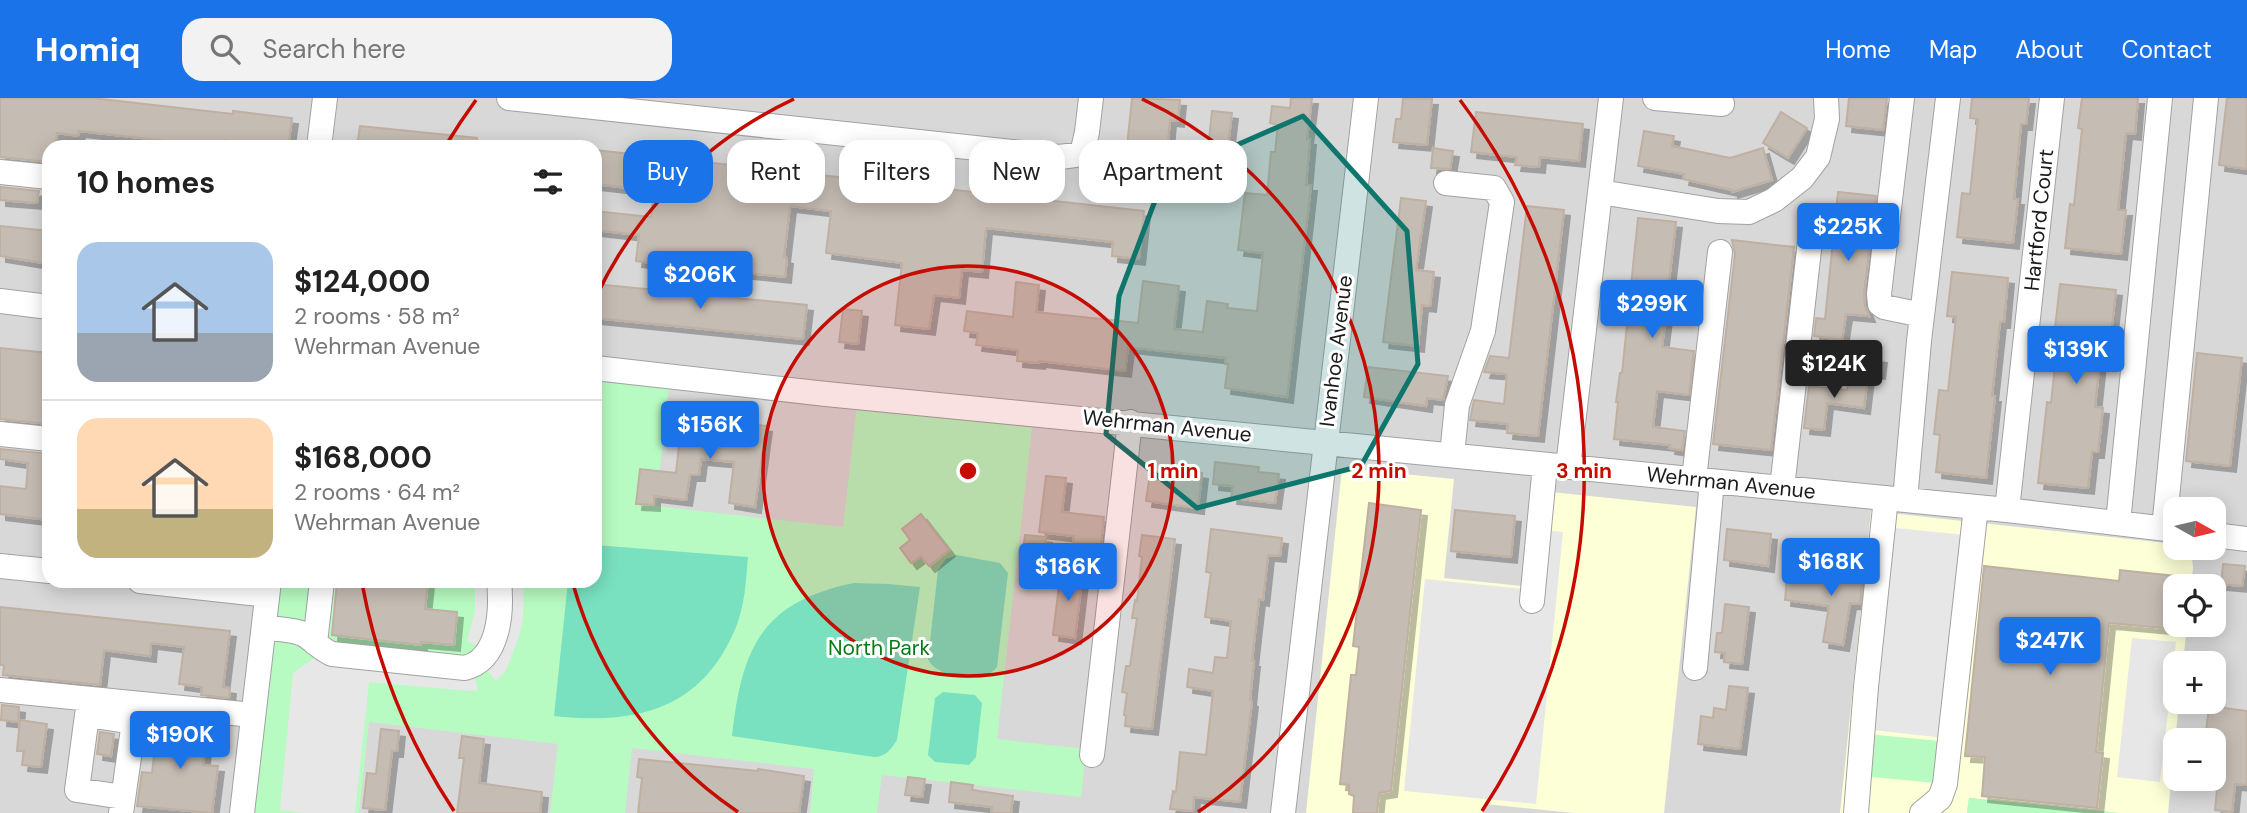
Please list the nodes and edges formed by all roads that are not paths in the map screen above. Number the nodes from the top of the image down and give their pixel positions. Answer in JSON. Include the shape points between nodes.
{"nodes":[{"id":1,"x":325,"y":98,"type":"edge"},
{"id":2,"x":509,"y":98,"type":"edge"},
{"id":3,"x":1091,"y":98,"type":"edge"},
{"id":4,"x":1366,"y":98,"type":"edge"},
{"id":5,"x":1611,"y":98,"type":"edge"},
{"id":6,"x":1655,"y":98,"type":"edge"},
{"id":7,"x":1826,"y":98,"type":"edge"},
{"id":8,"x":1902,"y":98,"type":"edge"},
{"id":9,"x":1948,"y":98,"type":"edge"},
{"id":10,"x":2052,"y":98,"type":"edge"},
{"id":11,"x":2160,"y":98,"type":"edge"},
{"id":12,"x":2207,"y":98,"type":"edge"},
{"id":13,"x":1722,"y":104,"type":"dead end"},
{"id":14,"x":320,"y":140,"type":"edge"},
{"id":15,"x":0,"y":172,"type":"edge"},
{"id":16,"x":42,"y":176,"type":"edge"},
{"id":17,"x":1446,"y":183,"type":"dead end"},
{"id":18,"x":1600,"y":192,"type":"junction"},
{"id":19,"x":1810,"y":241,"type":"dead end"},
{"id":20,"x":1720,"y":252,"type":"dead end"},
{"id":21,"x":0,"y":301,"type":"edge"},
{"id":22,"x":42,"y":306,"type":"edge"},
{"id":23,"x":1922,"y":315,"type":"junction"},
{"id":24,"x":602,"y":369,"type":"edge"},
{"id":25,"x":1130,"y":422,"type":"junction"},
{"id":26,"x":0,"y":434,"type":"edge"},
{"id":27,"x":42,"y":438,"type":"edge"},
{"id":28,"x":1326,"y":442,"type":"junction"},
{"id":29,"x":1452,"y":455,"type":"junction"},
{"id":30,"x":1556,"y":466,"type":"junction"},
{"id":31,"x":1703,"y":480,"type":"junction"},
{"id":32,"x":1782,"y":488,"type":"junction"},
{"id":33,"x":2173,"y":497,"type":"edge"},
{"id":34,"x":1895,"y":499,"type":"junction"},
{"id":35,"x":1976,"y":507,"type":"junction"},
{"id":36,"x":2007,"y":510,"type":"junction"},
{"id":37,"x":2118,"y":523,"type":"junction"},
{"id":38,"x":2163,"y":529,"type":"edge"},
{"id":39,"x":2226,"y":536,"type":"edge"},
{"id":40,"x":2247,"y":539,"type":"edge"},
{"id":41,"x":0,"y":566,"type":"edge"},
{"id":42,"x":42,"y":570,"type":"edge"},
{"id":43,"x":268,"y":588,"type":"edge"},
{"id":44,"x":321,"y":588,"type":"edge"},
{"id":45,"x":499,"y":588,"type":"edge"},
{"id":46,"x":1532,"y":601,"type":"dead end"},
{"id":47,"x":264,"y":628,"type":"junction"},
{"id":48,"x":315,"y":643,"type":"junction"},
{"id":49,"x":1695,"y":668,"type":"dead end"},
{"id":50,"x":0,"y":690,"type":"edge"},
{"id":51,"x":253,"y":715,"type":"junction"},
{"id":52,"x":1092,"y":755,"type":"dead end"},
{"id":53,"x":242,"y":813,"type":"edge"},
{"id":54,"x":1283,"y":813,"type":"edge"},
{"id":55,"x":1856,"y":813,"type":"edge"},
{"id":56,"x":1922,"y":813,"type":"edge"}],
"edges":[{"from":1,"to":14,"type":"street"},
{"from":2,"to":3,"type":"street","via":[[1060,157],[1082,154]]},
{"from":4,"to":28,"type":"street","name":"Ivanhoe Avenue"},
{"from":5,"to":18,"type":"street"},
{"from":6,"to":13,"type":"street"},
{"from":7,"to":18,"type":"street","via":[[1827,119],[1818,158],[1793,186],[1749,212]]},
{"from":8,"to":23,"type":"street","via":[[1878,295],[1884,307]]},
{"from":9,"to":23,"type":"street"},
{"from":10,"to":36,"type":"street","name":"Hartford Court"},
{"from":11,"to":37,"type":"street"},
{"from":12,"to":33,"type":"street"},
{"from":15,"to":16,"type":"street"},
{"from":17,"to":29,"type":"street","via":[[1494,188],[1502,202],[1483,331],[1457,405]]},
{"from":18,"to":30,"type":"street"},
{"from":19,"to":32,"type":"street"},
{"from":20,"to":31,"type":"street"},
{"from":21,"to":22,"type":"street"},
{"from":23,"to":34,"type":"street"},
{"from":24,"to":25,"type":"street","name":"Wehrman Avenue"},
{"from":25,"to":28,"type":"street","name":"Wehrman Avenue"},
{"from":25,"to":52,"type":"street"},
{"from":26,"to":27,"type":"street"},
{"from":28,"to":29,"type":"street","name":"Wehrman Avenue"},
{"from":28,"to":54,"type":"street","name":"Ivanhoe Avenue"},
{"from":29,"to":30,"type":"street","name":"Wehrman Avenue"},
{"from":30,"to":31,"type":"street","name":"Wehrman Avenue"},
{"from":30,"to":46,"type":"street"},
{"from":31,"to":32,"type":"street","name":"Wehrman Avenue"},
{"from":31,"to":49,"type":"street"},
{"from":32,"to":34,"type":"street","name":"Wehrman Avenue"},
{"from":34,"to":35,"type":"street","name":"Wehrman Avenue"},
{"from":34,"to":55,"type":"street","via":[[1866,687]]},
{"from":35,"to":36,"type":"street","name":"Wehrman Avenue"},
{"from":35,"to":56,"type":"street","via":[[1945,784],[1940,798]]},
{"from":36,"to":37,"type":"street","name":"Wehrman Avenue"},
{"from":37,"to":38,"type":"street","name":"Wehrman Avenue"},
{"from":39,"to":40,"type":"street"},
{"from":41,"to":42,"type":"street"},
{"from":43,"to":47,"type":"street"},
{"from":44,"to":48,"type":"street"},
{"from":45,"to":48,"type":"street","via":[[495,634],[484,658],[475,665],[454,667],[332,654]]},
{"from":47,"to":48,"type":"street","via":[[297,632]]},
{"from":47,"to":51,"type":"street"},
{"from":50,"to":51,"type":"street"},
{"from":51,"to":53,"type":"street"}]}
